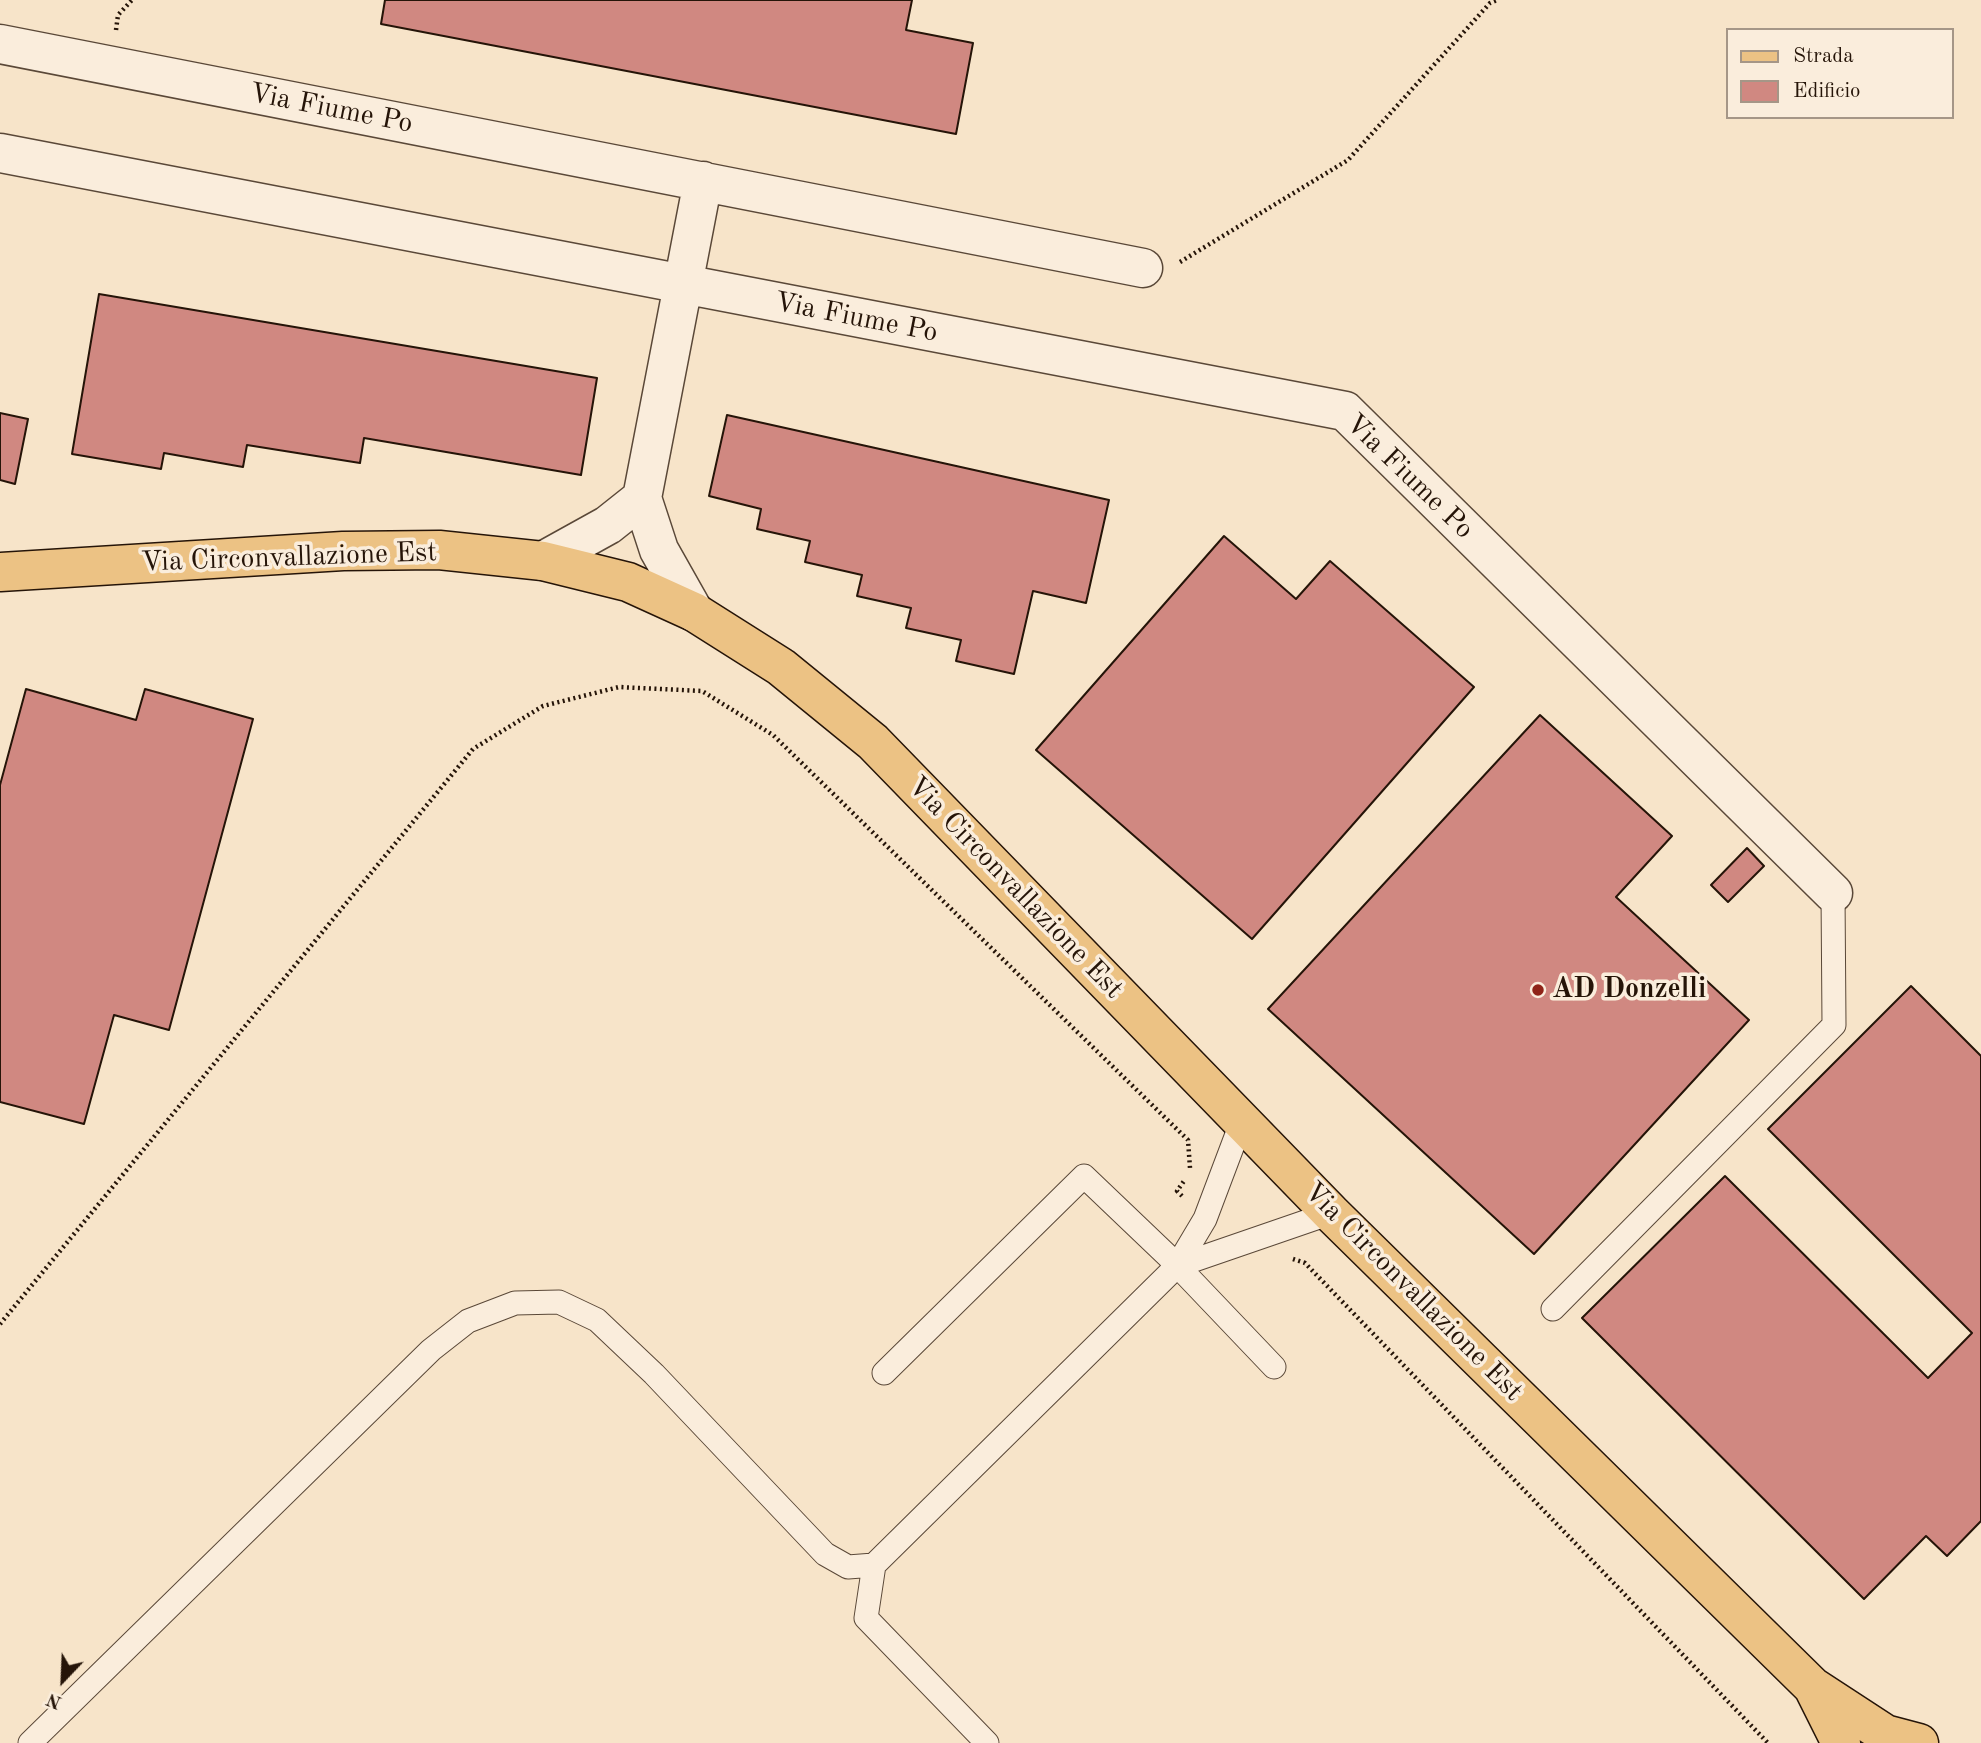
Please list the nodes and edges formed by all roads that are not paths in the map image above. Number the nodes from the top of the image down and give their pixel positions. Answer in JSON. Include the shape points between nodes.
{"nodes":[{"id":1,"x":0,"y":44,"type":"edge"},
{"id":2,"x":0,"y":153,"type":"edge"},
{"id":3,"x":703,"y":181,"type":"junction"},
{"id":4,"x":1143,"y":268,"type":"road end"},
{"id":5,"x":684,"y":285,"type":"junction"},
{"id":6,"x":642,"y":498,"type":"junction"},
{"id":7,"x":543,"y":561,"type":"junction"},
{"id":8,"x":0,"y":572,"type":"edge"},
{"id":9,"x":694,"y":612,"type":"junction"},
{"id":10,"x":1833,"y":894,"type":"joint"},
{"id":11,"x":1242,"y":1121,"type":"junction"},
{"id":12,"x":1331,"y":1213,"type":"junction"},
{"id":13,"x":1177,"y":1266,"type":"junction"},
{"id":14,"x":1553,"y":1310,"type":"dead end"},
{"id":15,"x":1274,"y":1367,"type":"dead end"},
{"id":16,"x":884,"y":1373,"type":"dead end"},
{"id":17,"x":874,"y":1565,"type":"junction"},
{"id":18,"x":1813,"y":1687,"type":"junction"},
{"id":19,"x":30,"y":1743,"type":"edge"},
{"id":20,"x":988,"y":1743,"type":"edge"},
{"id":21,"x":1841,"y":1743,"type":"edge"},
{"id":22,"x":1919,"y":1743,"type":"edge"}],
"edges":[{"from":1,"to":3,"type":"street","name":"Via Fiume Po"},
{"from":2,"to":5,"type":"street","name":"Via Fiume Po"},
{"from":3,"to":4,"type":"street","name":"Via Fiume Po"},
{"from":3,"to":5,"type":"street"},
{"from":5,"to":6,"type":"street"},
{"from":5,"to":10,"type":"street","name":"Via Fiume Po","via":[[1345,411]]},
{"from":6,"to":7,"type":"street","via":[[608,525]]},
{"from":6,"to":9,"type":"street","via":[[659,550]]},
{"from":7,"to":8,"type":"main road","name":"Via Circonvallazione Est","via":[[439,550],[343,551]]},
{"from":7,"to":9,"type":"main road","name":"Via Circonvallazione Est","via":[[628,582]]},
{"from":9,"to":11,"type":"main road","name":"Via Circonvallazione Est","via":[[781,667],[873,742]]},
{"from":10,"to":14,"type":"lane","via":[[1834,1025]]},
{"from":11,"to":12,"type":"main road","name":"Via Circonvallazione Est"},
{"from":11,"to":13,"type":"lane","via":[[1205,1219]]},
{"from":12,"to":13,"type":"lane"},
{"from":12,"to":18,"type":"main road","name":"Via Circonvallazione Est"},
{"from":13,"to":15,"type":"lane"},
{"from":13,"to":16,"type":"lane","via":[[1084,1176]]},
{"from":13,"to":17,"type":"lane"},
{"from":17,"to":19,"type":"lane","via":[[848,1567],[825,1554],[597,1320],[559,1303],[515,1303],[468,1321],[431,1350]]},
{"from":17,"to":20,"type":"lane","via":[[866,1618]]},
{"from":18,"to":21,"type":"main road","name":"Via Circonvallazione Est"},
{"from":18,"to":22,"type":"main road","name":"Via Circonvallazione Est","via":[[1885,1734]]}]}
